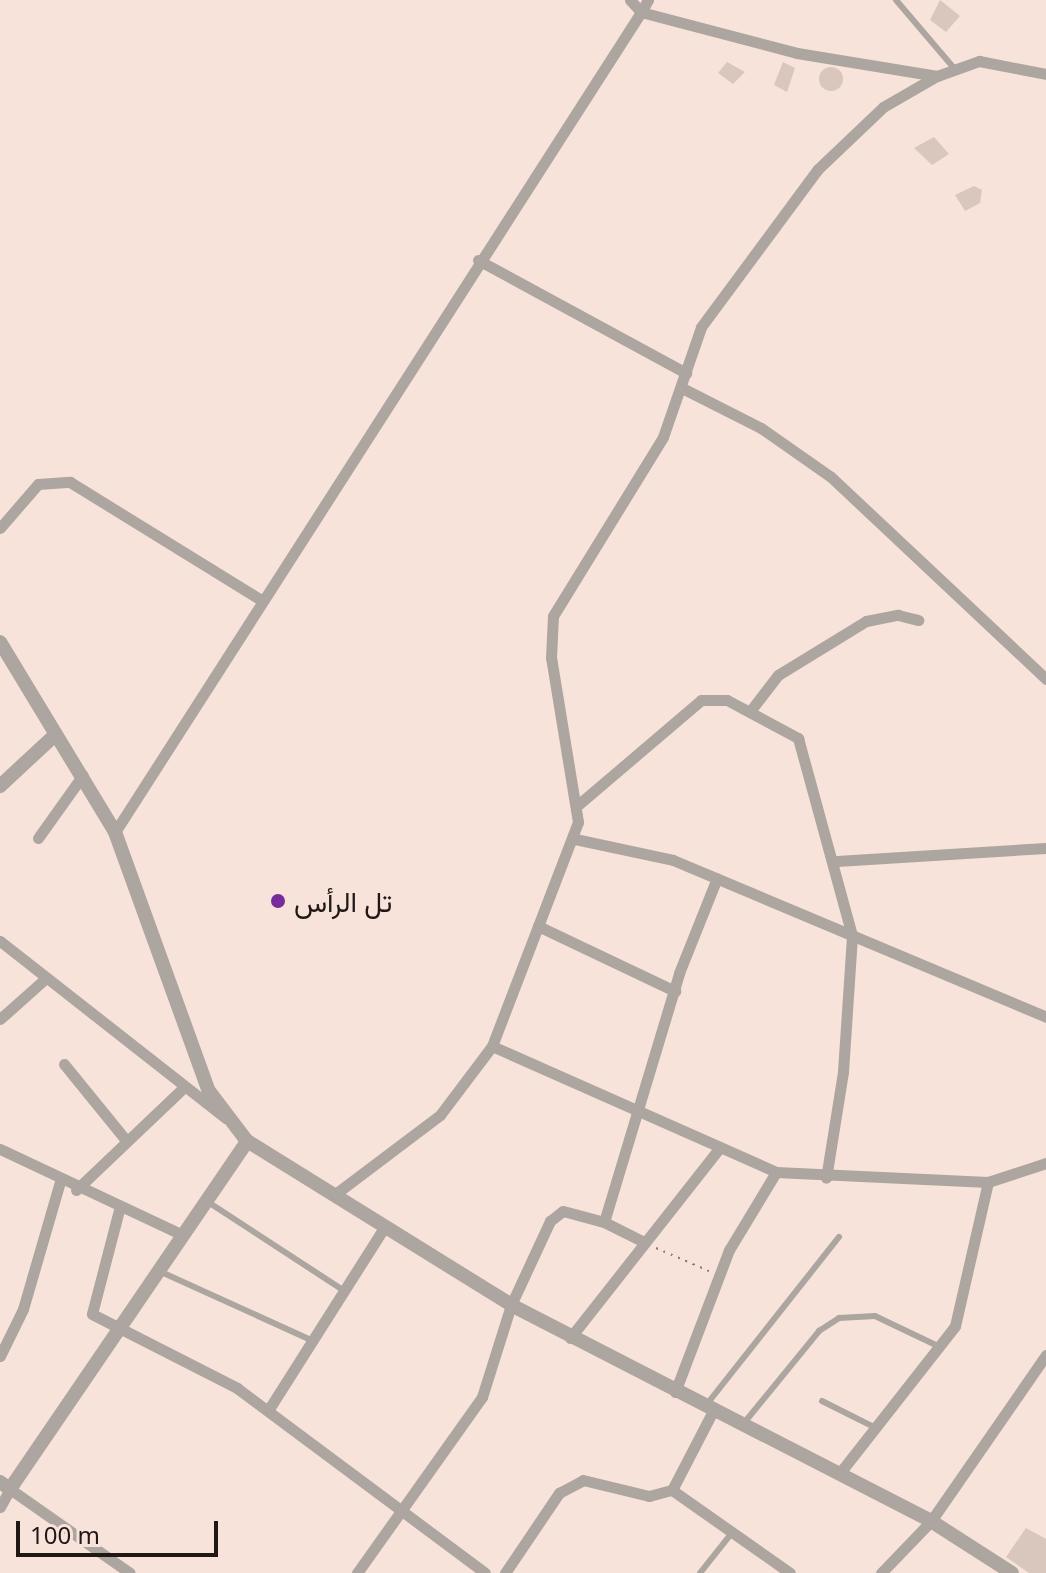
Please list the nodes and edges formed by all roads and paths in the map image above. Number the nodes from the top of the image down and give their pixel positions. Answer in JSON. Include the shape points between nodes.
{"nodes":[{"id":1,"x":630,"y":0,"type":"edge"},
{"id":2,"x":648,"y":0,"type":"edge"},
{"id":3,"x":896,"y":0,"type":"edge"},
{"id":4,"x":641,"y":12,"type":"junction"},
{"id":5,"x":953,"y":67,"type":"junction"},
{"id":6,"x":1046,"y":74,"type":"edge"},
{"id":7,"x":937,"y":76,"type":"junction"},
{"id":8,"x":478,"y":260,"type":"junction"},
{"id":9,"x":686,"y":373,"type":"junction"},
{"id":10,"x":684,"y":389,"type":"junction"},
{"id":11,"x":0,"y":528,"type":"edge"},
{"id":12,"x":261,"y":600,"type":"junction"},
{"id":13,"x":918,"y":620,"type":"dead end"},
{"id":14,"x":0,"y":642,"type":"edge"},
{"id":15,"x":1046,"y":679,"type":"edge"},
{"id":16,"x":751,"y":710,"type":"junction"},
{"id":17,"x":56,"y":734,"type":"junction"},
{"id":18,"x":83,"y":775,"type":"junction"},
{"id":19,"x":0,"y":786,"type":"edge"},
{"id":20,"x":579,"y":804,"type":"junction"},
{"id":21,"x":115,"y":832,"type":"junction"},
{"id":22,"x":38,"y":838,"type":"dead end"},
{"id":23,"x":575,"y":839,"type":"junction"},
{"id":24,"x":1046,"y":848,"type":"edge"},
{"id":25,"x":837,"y":861,"type":"junction"},
{"id":26,"x":717,"y":878,"type":"junction"},
{"id":27,"x":538,"y":926,"type":"junction"},
{"id":28,"x":852,"y":936,"type":"junction"},
{"id":29,"x":0,"y":941,"type":"edge"},
{"id":30,"x":46,"y":978,"type":"junction"},
{"id":31,"x":675,"y":991,"type":"junction"},
{"id":32,"x":1046,"y":1017,"type":"edge"},
{"id":33,"x":0,"y":1019,"type":"edge"},
{"id":34,"x":492,"y":1046,"type":"junction"},
{"id":35,"x":64,"y":1064,"type":"dead end"},
{"id":36,"x":183,"y":1088,"type":"junction"},
{"id":37,"x":638,"y":1115,"type":"junction"},
{"id":38,"x":226,"y":1118,"type":"junction"},
{"id":39,"x":125,"y":1139,"type":"junction"},
{"id":40,"x":247,"y":1141,"type":"junction"},
{"id":41,"x":0,"y":1149,"type":"edge"},
{"id":42,"x":718,"y":1150,"type":"junction"},
{"id":43,"x":1046,"y":1163,"type":"edge"},
{"id":44,"x":776,"y":1172,"type":"junction"},
{"id":45,"x":826,"y":1178,"type":"junction"},
{"id":46,"x":60,"y":1182,"type":"junction"},
{"id":47,"x":988,"y":1182,"type":"junction"},
{"id":48,"x":76,"y":1190,"type":"junction"},
{"id":49,"x":334,"y":1195,"type":"junction"},
{"id":50,"x":206,"y":1201,"type":"junction"},
{"id":51,"x":119,"y":1210,"type":"junction"},
{"id":52,"x":604,"y":1222,"type":"junction"},
{"id":53,"x":385,"y":1226,"type":"junction"},
{"id":54,"x":183,"y":1235,"type":"junction"},
{"id":55,"x":839,"y":1237,"type":"dead end"},
{"id":56,"x":644,"y":1242,"type":"junction"},
{"id":57,"x":159,"y":1271,"type":"junction"},
{"id":58,"x":720,"y":1277,"type":"junction"},
{"id":59,"x":343,"y":1290,"type":"junction"},
{"id":60,"x":511,"y":1305,"type":"junction"},
{"id":61,"x":121,"y":1327,"type":"junction"},
{"id":62,"x":570,"y":1338,"type":"junction"},
{"id":63,"x":309,"y":1339,"type":"junction"},
{"id":64,"x":940,"y":1347,"type":"junction"},
{"id":65,"x":1046,"y":1355,"type":"edge"},
{"id":66,"x":0,"y":1356,"type":"edge"},
{"id":67,"x":675,"y":1392,"type":"junction"},
{"id":68,"x":822,"y":1401,"type":"dead end"},
{"id":69,"x":269,"y":1409,"type":"junction"},
{"id":70,"x":709,"y":1409,"type":"junction"},
{"id":71,"x":742,"y":1426,"type":"junction"},
{"id":72,"x":876,"y":1428,"type":"junction"},
{"id":73,"x":839,"y":1474,"type":"junction"},
{"id":74,"x":5,"y":1486,"type":"edge"},
{"id":75,"x":672,"y":1490,"type":"junction"},
{"id":76,"x":0,"y":1507,"type":"edge"},
{"id":77,"x":406,"y":1510,"type":"junction"},
{"id":78,"x":931,"y":1521,"type":"junction"},
{"id":79,"x":731,"y":1534,"type":"junction"},
{"id":80,"x":130,"y":1573,"type":"edge"},
{"id":81,"x":357,"y":1573,"type":"edge"},
{"id":82,"x":485,"y":1573,"type":"edge"},
{"id":83,"x":505,"y":1573,"type":"edge"},
{"id":84,"x":700,"y":1573,"type":"edge"},
{"id":85,"x":790,"y":1573,"type":"edge"},
{"id":86,"x":881,"y":1573,"type":"edge"},
{"id":87,"x":1012,"y":1573,"type":"edge"}],
"edges":[{"from":1,"to":4,"type":"street"},
{"from":2,"to":4,"type":"street"},
{"from":3,"to":5,"type":"lane"},
{"from":4,"to":7,"type":"street","via":[[797,53]]},
{"from":4,"to":8,"type":"street"},
{"from":5,"to":6,"type":"street","via":[[979,61]]},
{"from":5,"to":7,"type":"street"},
{"from":7,"to":9,"type":"street","via":[[883,107],[818,169],[720,296]]},
{"from":8,"to":9,"type":"street"},
{"from":8,"to":12,"type":"street"},
{"from":9,"to":10,"type":"street"},
{"from":10,"to":15,"type":"street","via":[[761,428],[831,477]]},
{"from":10,"to":20,"type":"street","via":[[646,467],[553,616],[551,658]]},
{"from":11,"to":12,"type":"street","via":[[38,484],[70,482]]},
{"from":12,"to":21,"type":"street","via":[[182,736]]},
{"from":13,"to":16,"type":"street","via":[[898,615],[866,621],[778,675]]},
{"from":14,"to":17,"type":"street"},
{"from":16,"to":20,"type":"street","via":[[701,700]]},
{"from":16,"to":25,"type":"street","via":[[798,738]]},
{"from":17,"to":18,"type":"street"},
{"from":17,"to":19,"type":"street"},
{"from":18,"to":21,"type":"street"},
{"from":18,"to":22,"type":"street"},
{"from":20,"to":23,"type":"street"},
{"from":21,"to":38,"type":"street","via":[[203,1077]]},
{"from":23,"to":26,"type":"street","via":[[649,851]]},
{"from":23,"to":27,"type":"street"},
{"from":24,"to":25,"type":"street"},
{"from":25,"to":28,"type":"street"},
{"from":26,"to":28,"type":"street"},
{"from":26,"to":31,"type":"street"},
{"from":27,"to":31,"type":"street"},
{"from":27,"to":34,"type":"street"},
{"from":28,"to":32,"type":"street"},
{"from":28,"to":45,"type":"street","via":[[843,1072]]},
{"from":29,"to":30,"type":"street"},
{"from":30,"to":33,"type":"street"},
{"from":30,"to":36,"type":"street"},
{"from":31,"to":37,"type":"street"},
{"from":34,"to":37,"type":"street"},
{"from":34,"to":49,"type":"street","via":[[440,1115]]},
{"from":35,"to":39,"type":"street"},
{"from":36,"to":38,"type":"street"},
{"from":36,"to":39,"type":"street"},
{"from":37,"to":42,"type":"street"},
{"from":37,"to":52,"type":"street"},
{"from":38,"to":40,"type":"street"},
{"from":39,"to":48,"type":"street"},
{"from":40,"to":49,"type":"street"},
{"from":40,"to":50,"type":"street"},
{"from":41,"to":46,"type":"street"},
{"from":42,"to":44,"type":"street"},
{"from":42,"to":56,"type":"street"},
{"from":43,"to":47,"type":"street"},
{"from":44,"to":45,"type":"street"},
{"from":44,"to":58,"type":"street","via":[[738,1232]]},
{"from":45,"to":47,"type":"street"},
{"from":46,"to":48,"type":"street"},
{"from":46,"to":66,"type":"street","via":[[23,1309]]},
{"from":47,"to":64,"type":"street","via":[[964,1301]]},
{"from":48,"to":51,"type":"street"},
{"from":49,"to":53,"type":"street"},
{"from":50,"to":54,"type":"street"},
{"from":50,"to":59,"type":"lane"},
{"from":51,"to":54,"type":"street"},
{"from":51,"to":61,"type":"street","via":[[89,1303],[92,1314]]},
{"from":52,"to":56,"type":"street"},
{"from":52,"to":60,"type":"street","via":[[557,1213]]},
{"from":53,"to":59,"type":"street"},
{"from":53,"to":60,"type":"street"},
{"from":54,"to":57,"type":"street"},
{"from":55,"to":70,"type":"lane"},
{"from":56,"to":58,"type":"path"},
{"from":56,"to":62,"type":"street"},
{"from":57,"to":61,"type":"street"},
{"from":57,"to":63,"type":"lane"},
{"from":58,"to":67,"type":"street"},
{"from":59,"to":63,"type":"street"},
{"from":60,"to":62,"type":"street"},
{"from":60,"to":77,"type":"street","via":[[482,1397]]},
{"from":61,"to":69,"type":"street","via":[[199,1363]]},
{"from":61,"to":74,"type":"street"},
{"from":62,"to":67,"type":"street"},
{"from":63,"to":69,"type":"street"},
{"from":64,"to":71,"type":"lane","via":[[875,1316],[839,1318],[819,1331]]},
{"from":64,"to":72,"type":"street"},
{"from":65,"to":78,"type":"street"},
{"from":67,"to":70,"type":"street"},
{"from":68,"to":72,"type":"lane"},
{"from":69,"to":77,"type":"street"},
{"from":70,"to":71,"type":"street"},
{"from":70,"to":75,"type":"street"},
{"from":71,"to":73,"type":"street"},
{"from":72,"to":73,"type":"street"},
{"from":73,"to":78,"type":"street"},
{"from":74,"to":76,"type":"street"},
{"from":74,"to":80,"type":"street"},
{"from":75,"to":79,"type":"street"},
{"from":75,"to":83,"type":"street","via":[[649,1496],[573,1482]]},
{"from":77,"to":81,"type":"street"},
{"from":77,"to":82,"type":"street"},
{"from":78,"to":86,"type":"street"},
{"from":78,"to":87,"type":"street"},
{"from":79,"to":84,"type":"lane"},
{"from":79,"to":85,"type":"street"}]}
